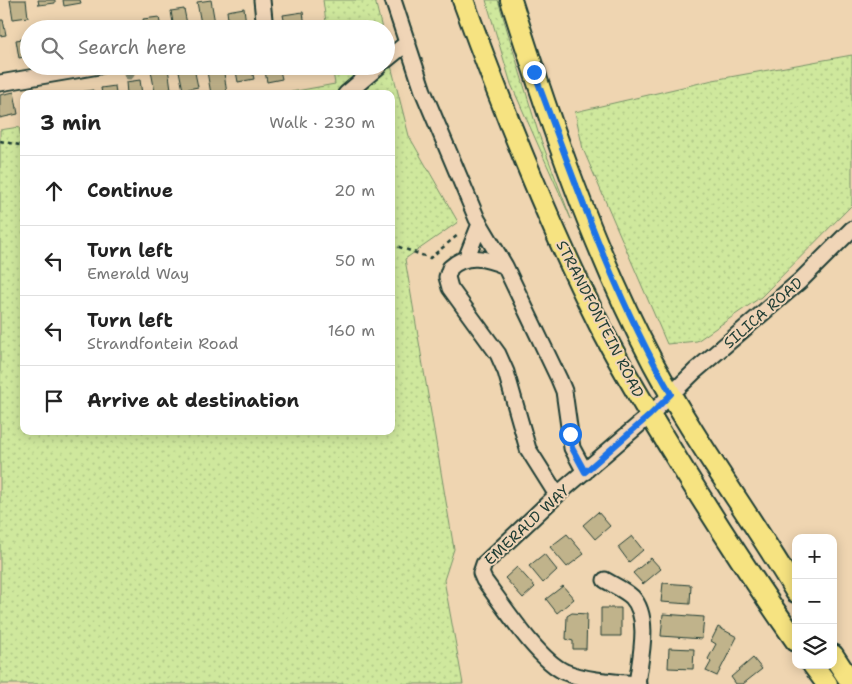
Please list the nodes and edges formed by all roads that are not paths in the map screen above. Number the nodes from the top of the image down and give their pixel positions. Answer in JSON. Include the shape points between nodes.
{"nodes":[{"id":1,"x":262,"y":0,"type":"edge"},
{"id":2,"x":394,"y":0,"type":"edge"},
{"id":3,"x":463,"y":0,"type":"edge"},
{"id":4,"x":511,"y":0,"type":"edge"},
{"id":5,"x":264,"y":20,"type":"edge"},
{"id":6,"x":408,"y":42,"type":"junction"},
{"id":7,"x":395,"y":53,"type":"edge"},
{"id":8,"x":46,"y":75,"type":"edge"},
{"id":9,"x":368,"y":75,"type":"edge"},
{"id":10,"x":0,"y":83,"type":"edge"},
{"id":11,"x":351,"y":90,"type":"edge"},
{"id":12,"x":479,"y":221,"type":"junction"},
{"id":13,"x":852,"y":229,"type":"edge"},
{"id":14,"x":466,"y":259,"type":"junction"},
{"id":15,"x":504,"y":266,"type":"junction"},
{"id":16,"x":671,"y":394,"type":"junction"},
{"id":17,"x":650,"y":415,"type":"junction"},
{"id":18,"x":585,"y":472,"type":"junction"},
{"id":19,"x":557,"y":495,"type":"junction"},
{"id":20,"x":605,"y":580,"type":"dead end"},
{"id":21,"x":792,"y":586,"type":"edge"},
{"id":22,"x":792,"y":635,"type":"edge"},
{"id":23,"x":837,"y":661,"type":"edge"},
{"id":24,"x":816,"y":669,"type":"edge"},
{"id":25,"x":637,"y":684,"type":"edge"},
{"id":26,"x":827,"y":684,"type":"edge"},
{"id":27,"x":852,"y":684,"type":"edge"}],
"edges":[{"from":1,"to":5,"type":"street"},
{"from":2,"to":6,"type":"street"},
{"from":3,"to":17,"type":"main road","name":"STRANDFONTEIN ROAD","via":[[499,99],[563,250]]},
{"from":4,"to":16,"type":"main road","name":"STRANDFONTEIN ROAD","via":[[534,72],[610,271],[632,322]]},
{"from":6,"to":7,"type":"street"},
{"from":6,"to":12,"type":"street","via":[[423,91]]},
{"from":8,"to":10,"type":"street"},
{"from":9,"to":11,"type":"street"},
{"from":12,"to":14,"type":"street"},
{"from":12,"to":15,"type":"street"},
{"from":13,"to":16,"type":"street","name":"SILICA ROAD","via":[[800,281]]},
{"from":14,"to":15,"type":"street","via":[[484,259]]},
{"from":14,"to":19,"type":"street","via":[[450,268],[450,288],[498,354],[528,449]]},
{"from":15,"to":18,"type":"street","via":[[560,379],[572,448]]},
{"from":16,"to":17,"type":"street","name":"EMERALD WAY"},
{"from":16,"to":21,"type":"main road","name":"STRANDFONTEIN ROAD"},
{"from":17,"to":18,"type":"street","name":"EMERALD WAY"},
{"from":17,"to":22,"type":"main road","name":"STRANDFONTEIN ROAD","via":[[744,566]]},
{"from":18,"to":19,"type":"street","name":"EMERALD WAY"},
{"from":19,"to":25,"type":"street","name":"EMERALD WAY","via":[[484,564],[481,571],[484,580],[552,663],[578,676]]},
{"from":20,"to":25,"type":"street","via":[[631,596],[639,608],[642,633]]},
{"from":23,"to":27,"type":"main road"},
{"from":24,"to":26,"type":"main road"}]}
